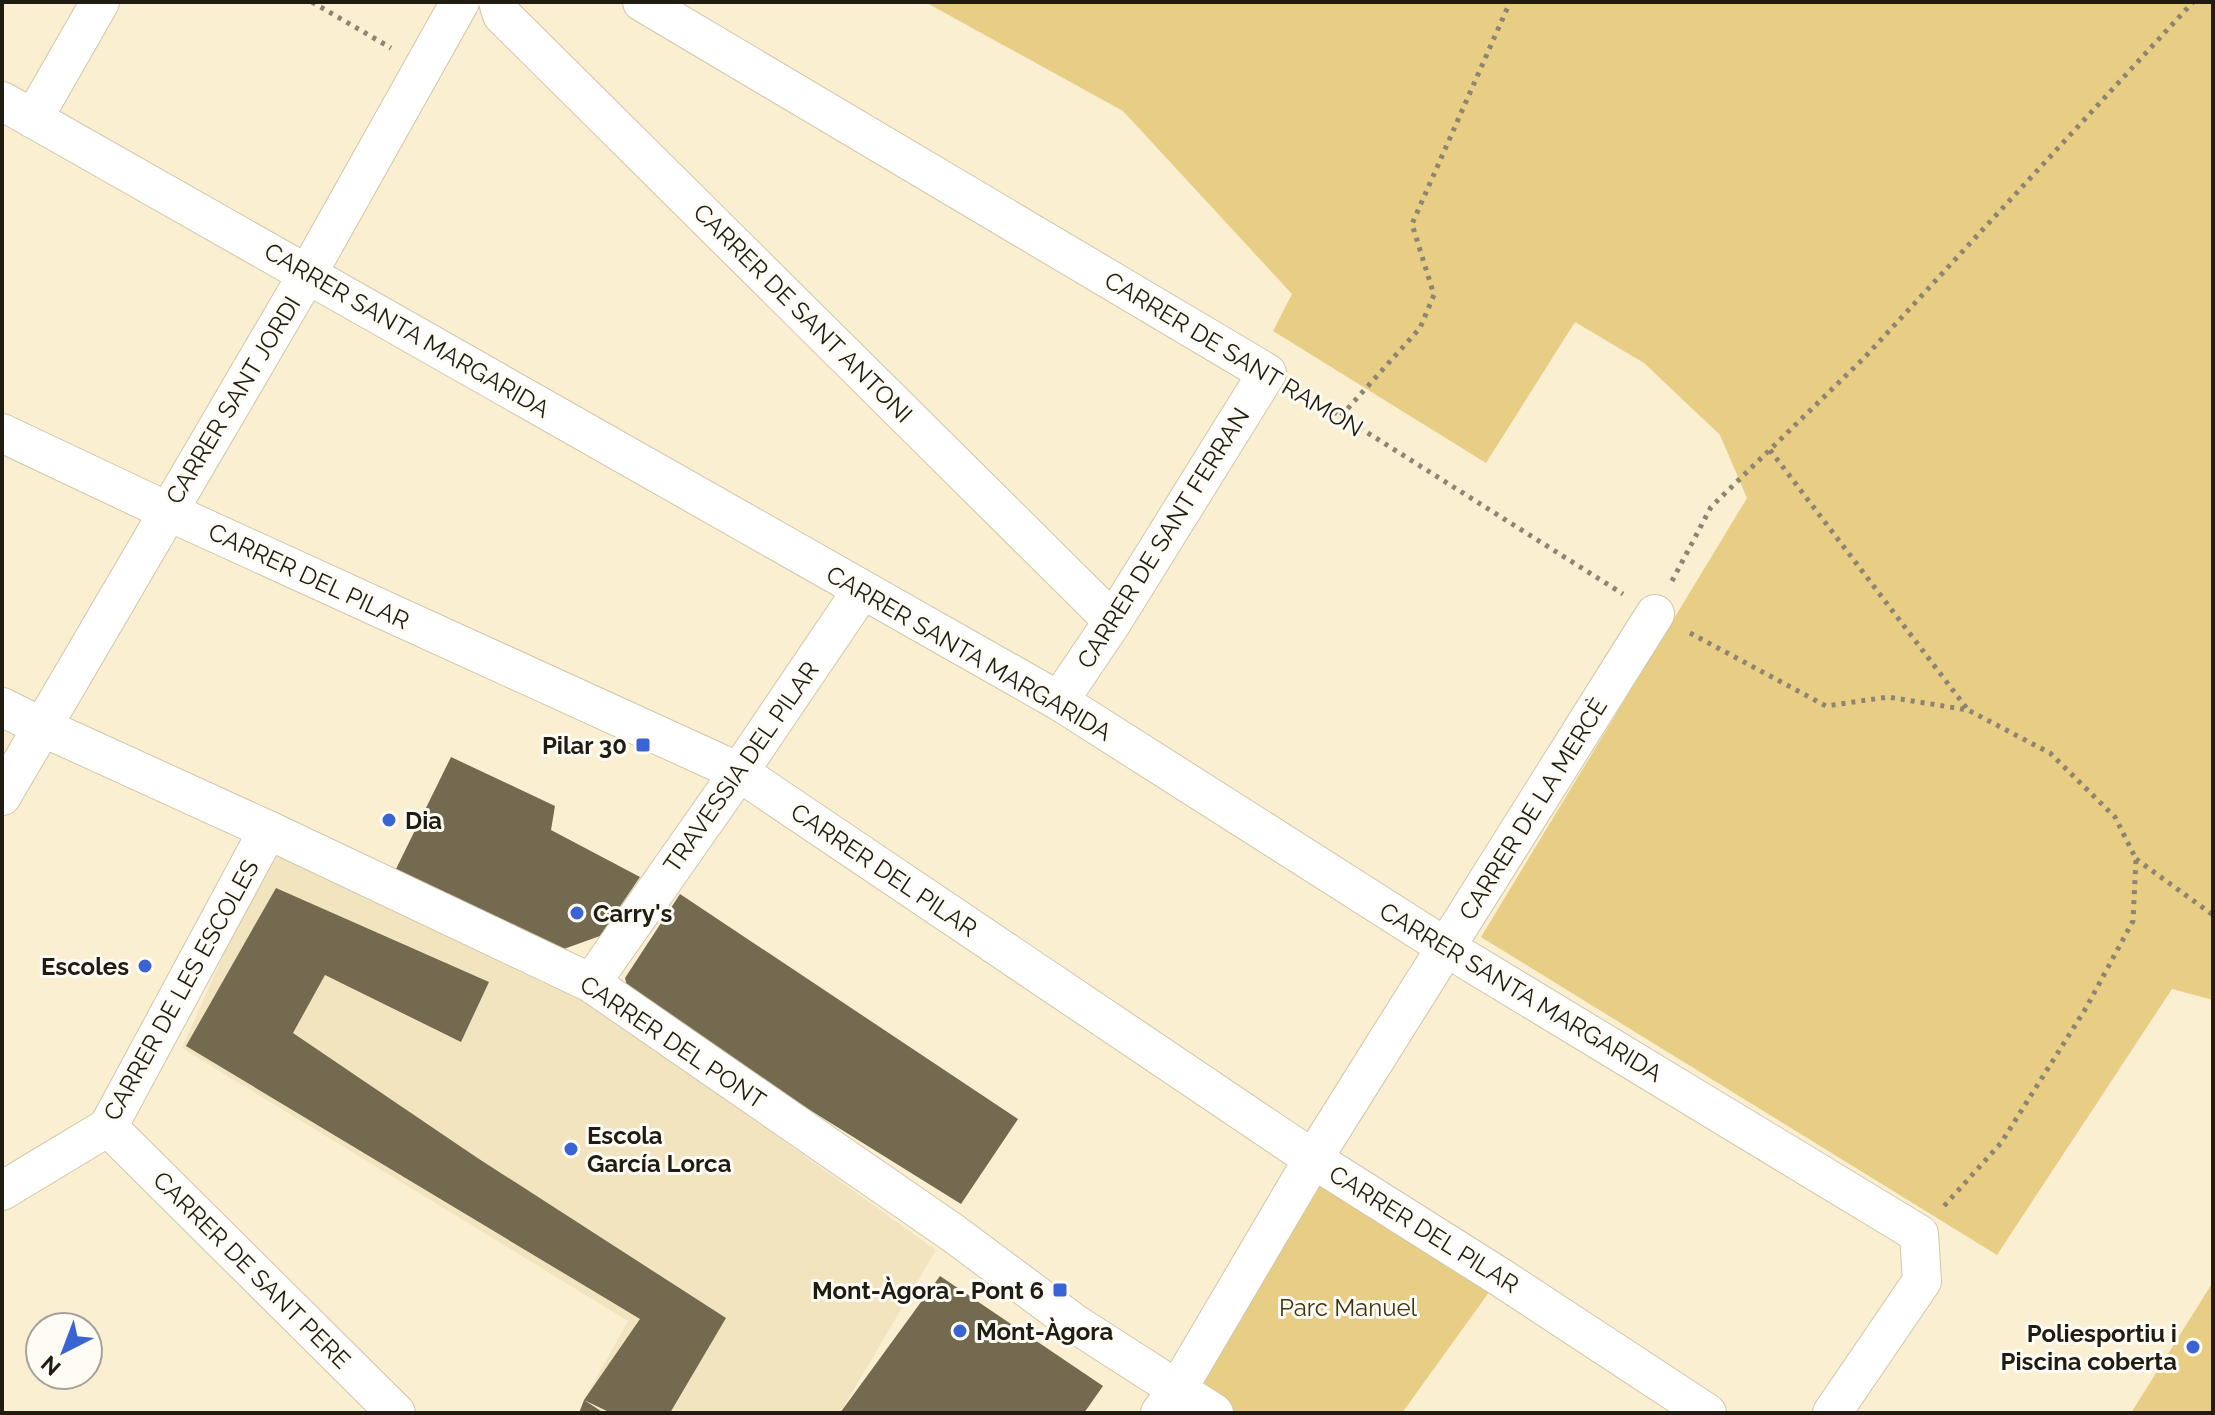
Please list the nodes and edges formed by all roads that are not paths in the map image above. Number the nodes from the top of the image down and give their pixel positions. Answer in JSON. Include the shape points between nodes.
{"nodes":[{"id":1,"x":100,"y":2,"type":"edge"},
{"id":2,"x":460,"y":2,"type":"edge"},
{"id":3,"x":498,"y":2,"type":"edge"},
{"id":4,"x":642,"y":2,"type":"edge"},
{"id":5,"x":17,"y":110,"type":"edge"},
{"id":6,"x":308,"y":273,"type":"junction"},
{"id":7,"x":1267,"y":373,"type":"joint"},
{"id":8,"x":2,"y":433,"type":"edge"},
{"id":9,"x":167,"y":511,"type":"junction"},
{"id":10,"x":862,"y":590,"type":"junction"},
{"id":11,"x":1655,"y":614,"type":"road end"},
{"id":12,"x":1113,"y":621,"type":"junction"},
{"id":13,"x":1059,"y":701,"type":"junction"},
{"id":14,"x":2,"y":707,"type":"edge"},
{"id":15,"x":42,"y":727,"type":"junction"},
{"id":16,"x":739,"y":772,"type":"junction"},
{"id":17,"x":2,"y":796,"type":"edge"},
{"id":18,"x":268,"y":830,"type":"junction"},
{"id":19,"x":1447,"y":948,"type":"junction"},
{"id":20,"x":591,"y":983,"type":"junction"},
{"id":21,"x":108,"y":1127,"type":"junction"},
{"id":22,"x":1313,"y":1159,"type":"junction"},
{"id":23,"x":2,"y":1191,"type":"edge"},
{"id":24,"x":1169,"y":1401,"type":"edge"},
{"id":25,"x":396,"y":1413,"type":"edge"},
{"id":26,"x":1214,"y":1413,"type":"edge"},
{"id":27,"x":1707,"y":1413,"type":"edge"},
{"id":28,"x":1832,"y":1413,"type":"edge"}],
"edges":[{"from":1,"to":5,"type":"street"},
{"from":2,"to":6,"type":"street","name":"CARRER SANT JORDI"},
{"from":3,"to":12,"type":"street","name":"CARRER DE SANT ANTONI","via":[[502,15]]},
{"from":4,"to":7,"type":"street","name":"CARRER DE SANT RAMON"},
{"from":5,"to":6,"type":"street","name":"CARRER SANTA MARGARIDA"},
{"from":6,"to":9,"type":"street","name":"CARRER SANT JORDI"},
{"from":6,"to":10,"type":"street","name":"CARRER SANTA MARGARIDA"},
{"from":7,"to":12,"type":"street","name":"CARRER DE SANT FERRAN"},
{"from":8,"to":9,"type":"street","name":"CARRER DEL PILAR"},
{"from":9,"to":15,"type":"street","name":"CARRER SANT JORDI"},
{"from":9,"to":16,"type":"street","name":"CARRER DEL PILAR"},
{"from":10,"to":13,"type":"street","name":"CARRER SANTA MARGARIDA"},
{"from":10,"to":16,"type":"street","name":"TRAVESSIA DEL PILAR"},
{"from":11,"to":19,"type":"street","name":"CARRER DE LA MERCÈ"},
{"from":12,"to":13,"type":"street","name":"CARRER DE SANT FERRAN"},
{"from":13,"to":19,"type":"street","name":"CARRER SANTA MARGARIDA"},
{"from":14,"to":15,"type":"street","name":"CARRER DEL PONT"},
{"from":15,"to":17,"type":"street","name":"CARRER SANT JORDI"},
{"from":15,"to":18,"type":"street","name":"CARRER DEL PONT"},
{"from":16,"to":20,"type":"street","name":"TRAVESSIA DEL PILAR"},
{"from":16,"to":22,"type":"street","name":"CARRER DEL PILAR"},
{"from":18,"to":20,"type":"street","name":"CARRER DEL PONT"},
{"from":18,"to":21,"type":"street","name":"CARRER DE LES ESCOLES"},
{"from":19,"to":22,"type":"street","name":"CARRER DE LA MERCÈ"},
{"from":19,"to":28,"type":"street","name":"CARRER SANTA MARGARIDA","via":[[1919,1234],[1922,1281]]},
{"from":20,"to":24,"type":"street","name":"CARRER DEL PONT","via":[[953,1233]]},
{"from":21,"to":23,"type":"street","name":"CARRER DE LES ESCOLES"},
{"from":21,"to":25,"type":"street","name":"CARRER DE SANT PERE"},
{"from":22,"to":24,"type":"street","name":"CARRER DE LA MERCÈ"},
{"from":22,"to":27,"type":"street","name":"CARRER DEL PILAR"},
{"from":24,"to":26,"type":"street","name":"CARRER DEL PONT"}]}
